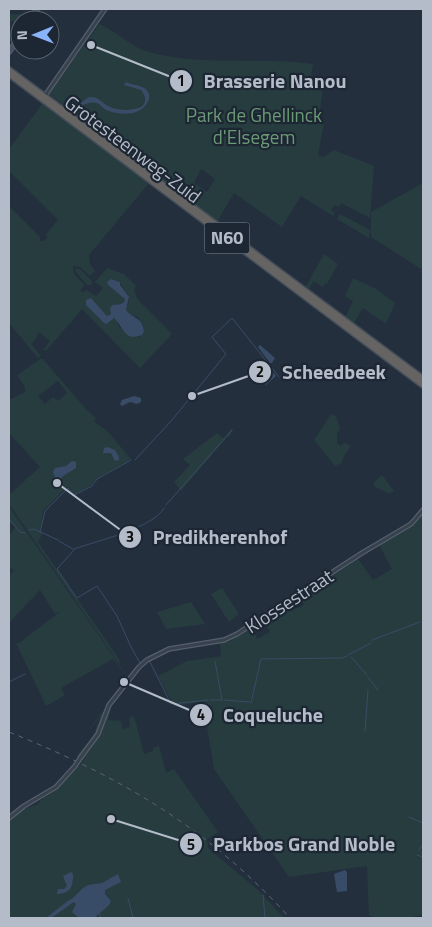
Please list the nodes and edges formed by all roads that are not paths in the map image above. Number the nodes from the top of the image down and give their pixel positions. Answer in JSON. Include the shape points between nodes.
{"nodes":[{"id":1,"x":105,"y":9,"type":"edge"},
{"id":2,"x":9,"y":70,"type":"edge"},
{"id":3,"x":9,"y":74,"type":"edge"},
{"id":4,"x":43,"y":97,"type":"junction"},
{"id":5,"x":423,"y":379,"type":"edge"},
{"id":6,"x":423,"y":384,"type":"edge"},
{"id":7,"x":423,"y":510,"type":"edge"},
{"id":8,"x":9,"y":818,"type":"edge"}],
"edges":[{"from":1,"to":4,"type":"street"},
{"from":2,"to":4,"type":"highway","number":"N60"},
{"from":3,"to":4,"type":"highway","number":"N60"},
{"from":4,"to":5,"type":"highway","name":"Grotesteenweg-Zuid","number":"N60"},
{"from":4,"to":6,"type":"highway","name":"Grotesteenweg-Zuid","number":"N60"},
{"from":7,"to":8,"type":"street","name":"Klossestraat","bridge":true,"via":[[411,524],[237,634],[224,640],[168,649],[142,664],[107,708],[96,739],[82,758],[59,783]]}]}
